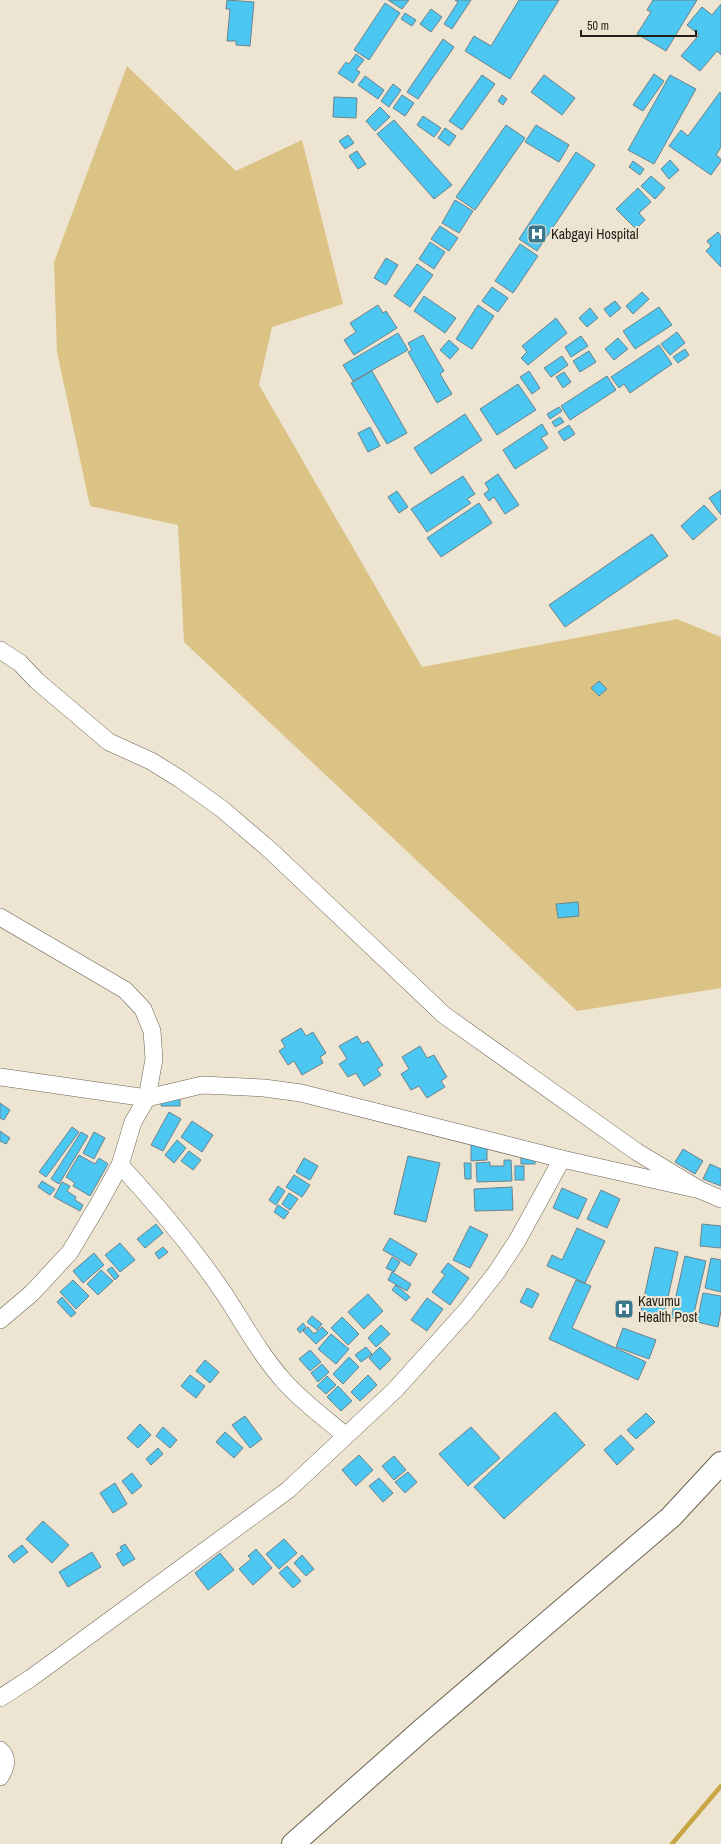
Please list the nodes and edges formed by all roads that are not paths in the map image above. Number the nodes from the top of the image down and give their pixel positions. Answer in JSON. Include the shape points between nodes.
{"nodes":[{"id":1,"x":0,"y":650,"type":"edge"},
{"id":2,"x":0,"y":917,"type":"edge"},
{"id":3,"x":0,"y":1077,"type":"edge"},
{"id":4,"x":147,"y":1098,"type":"junction"},
{"id":5,"x":562,"y":1159,"type":"junction"},
{"id":6,"x":120,"y":1165,"type":"junction"},
{"id":7,"x":700,"y":1190,"type":"junction"},
{"id":8,"x":721,"y":1199,"type":"edge"},
{"id":9,"x":0,"y":1320,"type":"edge"},
{"id":10,"x":346,"y":1436,"type":"junction"},
{"id":11,"x":721,"y":1463,"type":"edge"},
{"id":12,"x":0,"y":1698,"type":"edge"},
{"id":13,"x":0,"y":1750,"type":"edge"},
{"id":14,"x":0,"y":1777,"type":"edge"},
{"id":15,"x":293,"y":1844,"type":"edge"}],
"edges":[{"from":1,"to":7,"type":"street","via":[[20,663],[37,681],[110,742],[151,761],[222,809],[271,851],[444,1015],[637,1152]]},
{"from":2,"to":4,"type":"street","via":[[125,990],[143,1010],[152,1031],[154,1059]]},
{"from":3,"to":4,"type":"street"},
{"from":4,"to":5,"type":"street","via":[[202,1085],[264,1088],[301,1093]]},
{"from":4,"to":6,"type":"street","via":[[133,1122]]},
{"from":5,"to":7,"type":"street"},
{"from":5,"to":10,"type":"street","via":[[517,1241],[496,1273],[396,1390]]},
{"from":6,"to":9,"type":"street","via":[[70,1252],[32,1293]]},
{"from":6,"to":10,"type":"street","via":[[153,1201],[195,1254],[225,1295],[263,1356],[284,1382]]},
{"from":7,"to":8,"type":"street"},
{"from":10,"to":12,"type":"street","via":[[288,1490]]},
{"from":11,"to":15,"type":"highway","via":[[671,1517],[412,1738]]},
{"from":13,"to":14,"type":"street","via":[[6,1759],[6,1766]]}]}
